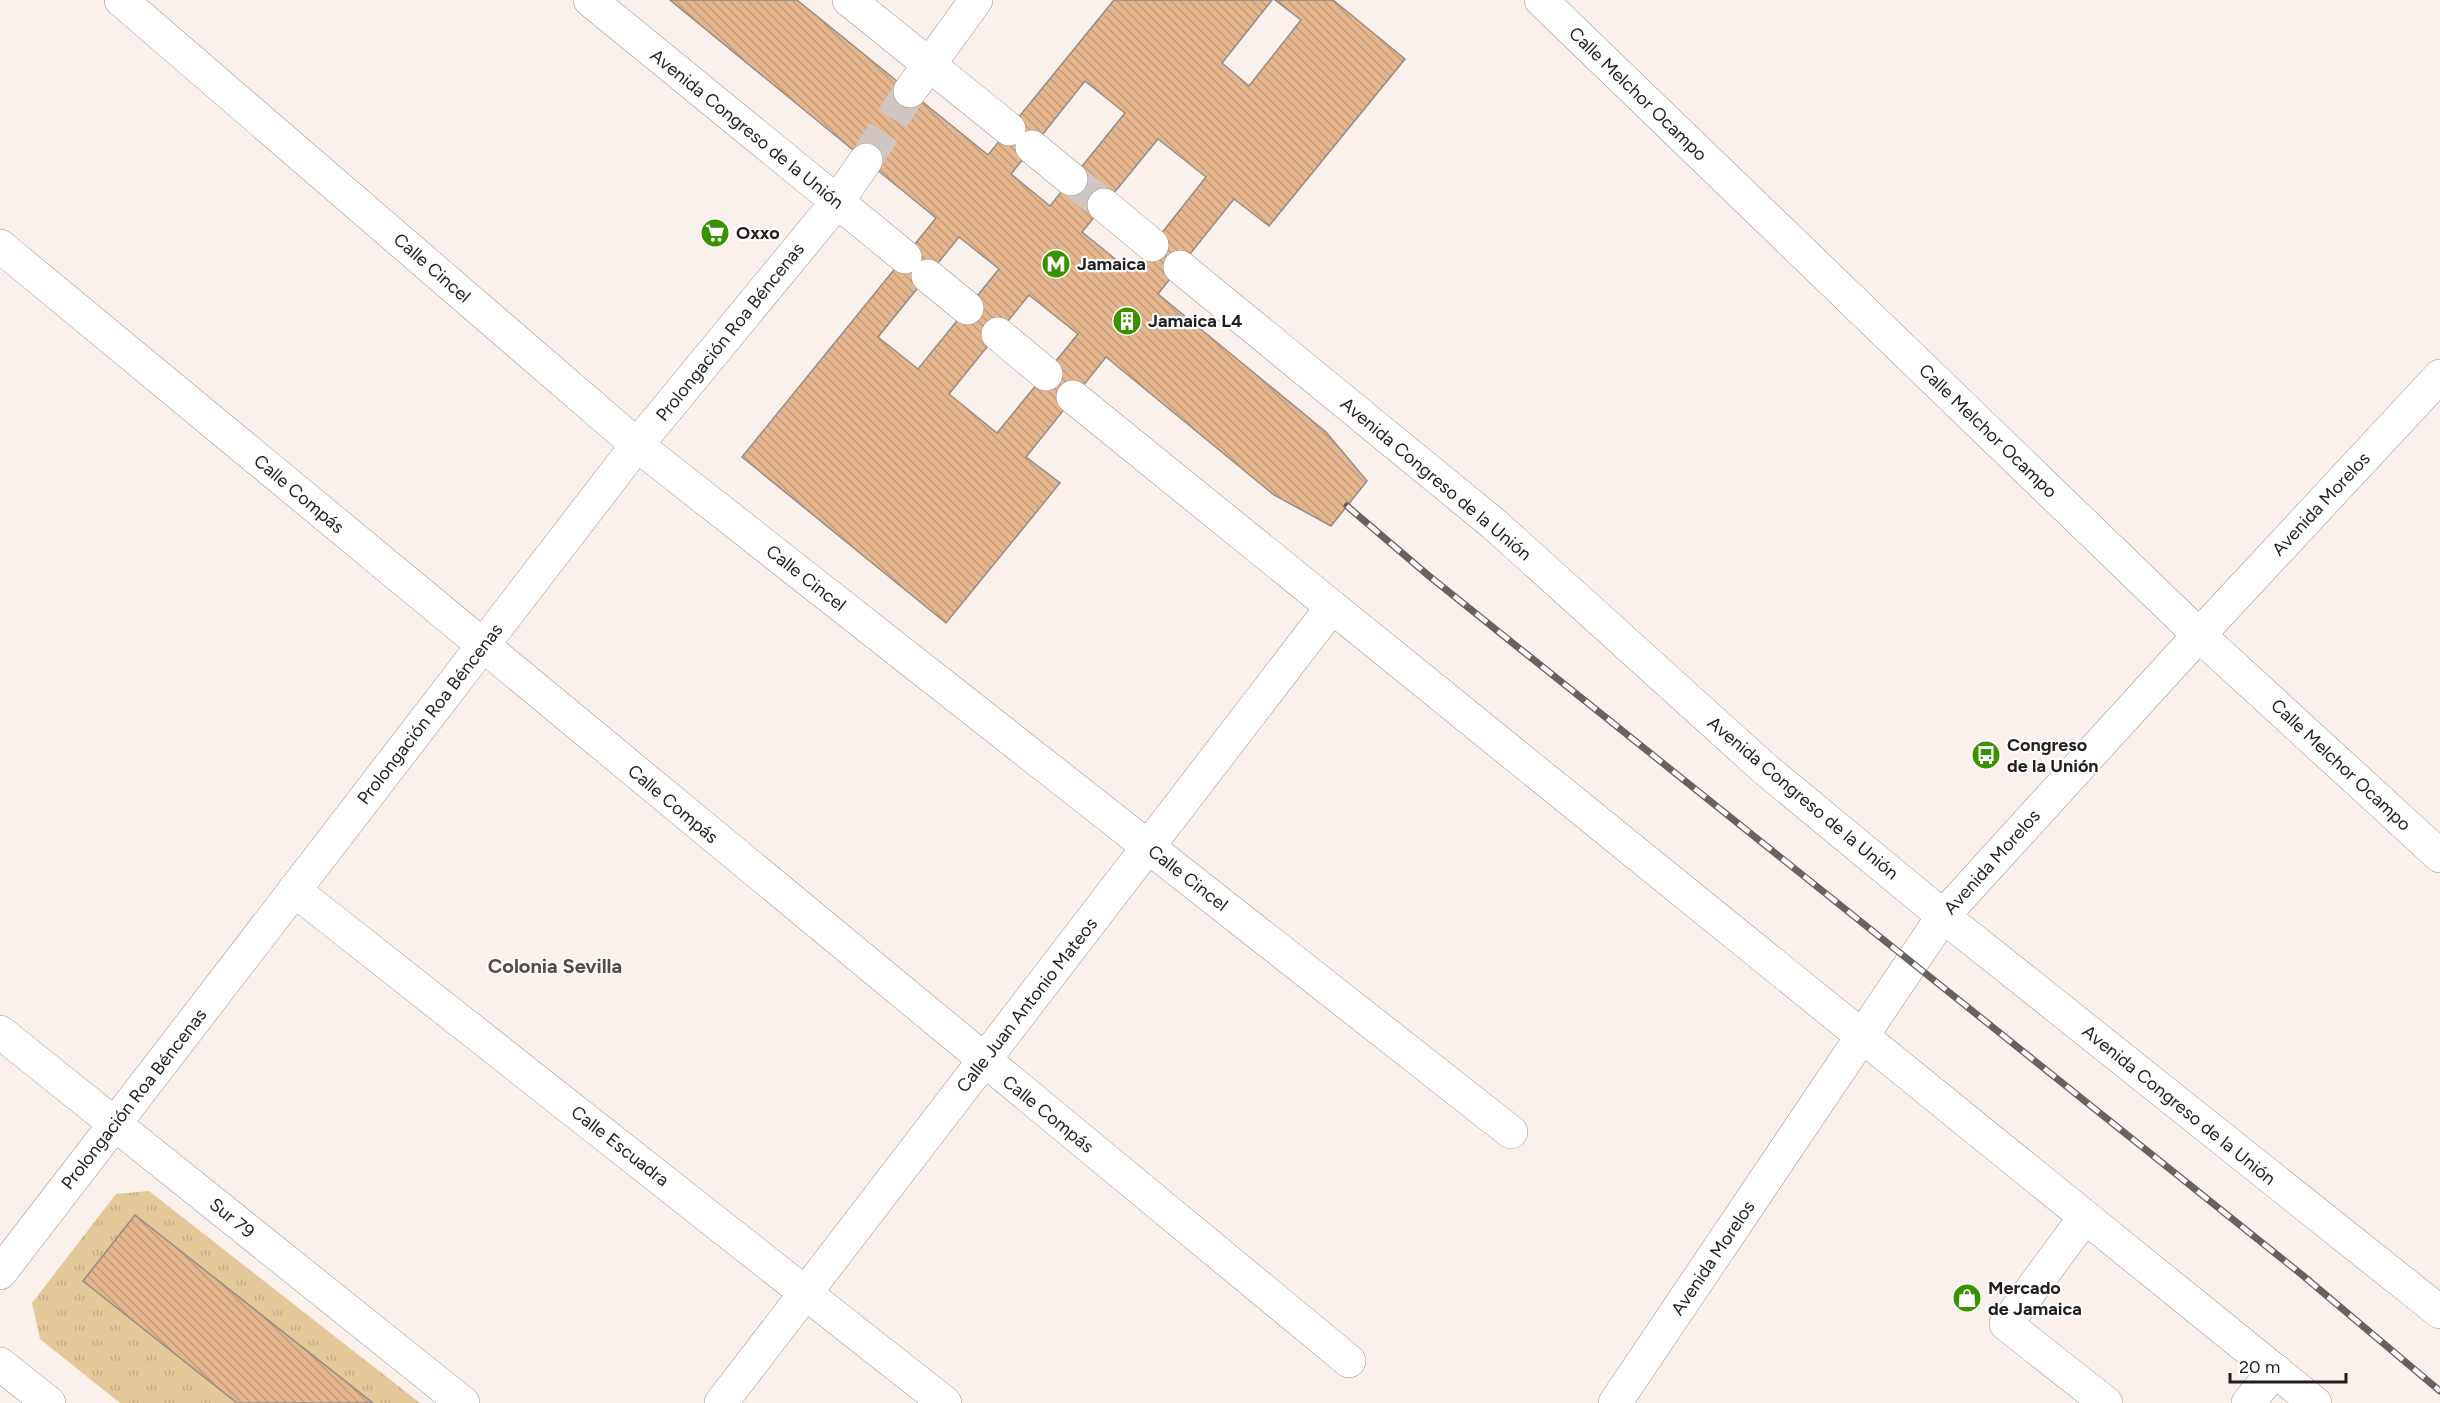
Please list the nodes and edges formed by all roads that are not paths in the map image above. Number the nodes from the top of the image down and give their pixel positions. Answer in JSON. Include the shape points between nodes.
{"nodes":[{"id":1,"x":120,"y":0,"type":"edge"},
{"id":2,"x":590,"y":0,"type":"edge"},
{"id":3,"x":849,"y":0,"type":"edge"},
{"id":4,"x":976,"y":0,"type":"edge"},
{"id":5,"x":1540,"y":0,"type":"edge"},
{"id":6,"x":928,"y":64,"type":"junction"},
{"id":7,"x":910,"y":91,"type":"tunnel mouth"},
{"id":8,"x":866,"y":160,"type":"tunnel mouth"},
{"id":9,"x":1071,"y":179,"type":"tunnel mouth"},
{"id":10,"x":837,"y":202,"type":"junction"},
{"id":11,"x":1104,"y":205,"type":"tunnel mouth"},
{"id":12,"x":1152,"y":244,"type":"dead end"},
{"id":13,"x":0,"y":246,"type":"edge"},
{"id":14,"x":1180,"y":267,"type":"dead end"},
{"id":15,"x":967,"y":309,"type":"dead end"},
{"id":16,"x":998,"y":334,"type":"dead end"},
{"id":17,"x":1046,"y":374,"type":"dead end"},
{"id":18,"x":2440,"y":376,"type":"edge"},
{"id":19,"x":1073,"y":397,"type":"dead end"},
{"id":20,"x":638,"y":445,"type":"junction"},
{"id":21,"x":1332,"y":607,"type":"junction"},
{"id":22,"x":2199,"y":635,"type":"junction"},
{"id":23,"x":483,"y":646,"type":"junction"},
{"id":24,"x":1149,"y":848,"type":"junction"},
{"id":25,"x":2440,"y":856,"type":"edge"},
{"id":26,"x":294,"y":890,"type":"junction"},
{"id":27,"x":1943,"y":916,"type":"junction"},
{"id":28,"x":0,"y":1032,"type":"edge"},
{"id":29,"x":1862,"y":1036,"type":"junction"},
{"id":30,"x":984,"y":1062,"type":"junction"},
{"id":31,"x":115,"y":1124,"type":"junction"},
{"id":32,"x":1511,"y":1132,"type":"dead end"},
{"id":33,"x":2085,"y":1217,"type":"junction"},
{"id":34,"x":0,"y":1273,"type":"edge"},
{"id":35,"x":807,"y":1292,"type":"junction"},
{"id":36,"x":2440,"y":1312,"type":"edge"},
{"id":37,"x":1349,"y":1361,"type":"dead end"},
{"id":38,"x":0,"y":1364,"type":"edge"},
{"id":39,"x":2275,"y":1370,"type":"junction"},
{"id":40,"x":49,"y":1403,"type":"edge"},
{"id":41,"x":463,"y":1403,"type":"edge"},
{"id":42,"x":721,"y":1403,"type":"edge"},
{"id":43,"x":945,"y":1403,"type":"edge"},
{"id":44,"x":1615,"y":1403,"type":"edge"},
{"id":45,"x":2106,"y":1403,"type":"edge"},
{"id":46,"x":2248,"y":1403,"type":"edge"},
{"id":47,"x":2315,"y":1403,"type":"edge"}],
"edges":[{"from":1,"to":20,"type":"street","name":"Calle Cincel"},
{"from":2,"to":10,"type":"street","name":"Avenida Congreso de la Unión"},
{"from":3,"to":6,"type":"street"},
{"from":4,"to":6,"type":"street"},
{"from":5,"to":22,"type":"street","name":"Calle Melchor Ocampo"},
{"from":6,"to":7,"type":"street"},
{"from":6,"to":9,"type":"street"},
{"from":8,"to":10,"type":"street","name":"Prolongación Roa Béncenas"},
{"from":10,"to":15,"type":"street","name":"Avenida Congreso de la Unión"},
{"from":10,"to":20,"type":"street","name":"Prolongación Roa Béncenas"},
{"from":11,"to":12,"type":"street"},
{"from":13,"to":23,"type":"street","name":"Calle Compás"},
{"from":14,"to":27,"type":"street","name":"Avenida Congreso de la Unión","via":[[1494,524],[1764,768]]},
{"from":16,"to":17,"type":"street"},
{"from":18,"to":22,"type":"street","name":"Avenida Morelos"},
{"from":19,"to":21,"type":"street"},
{"from":20,"to":23,"type":"street","name":"Prolongación Roa Béncenas"},
{"from":20,"to":24,"type":"street","name":"Calle Cincel"},
{"from":21,"to":24,"type":"street","name":"Calle Juan Antonio Mateos"},
{"from":21,"to":29,"type":"street"},
{"from":22,"to":25,"type":"street","name":"Calle Melchor Ocampo"},
{"from":22,"to":27,"type":"street","name":"Avenida Morelos"},
{"from":23,"to":26,"type":"street","name":"Prolongación Roa Béncenas"},
{"from":23,"to":30,"type":"street","name":"Calle Compás"},
{"from":24,"to":30,"type":"street","name":"Calle Juan Antonio Mateos"},
{"from":24,"to":32,"type":"street","name":"Calle Cincel"},
{"from":26,"to":31,"type":"street","name":"Prolongación Roa Béncenas"},
{"from":26,"to":35,"type":"street","name":"Calle Escuadra"},
{"from":27,"to":29,"type":"street","name":"Avenida Morelos"},
{"from":27,"to":36,"type":"street","name":"Avenida Congreso de la Unión"},
{"from":28,"to":31,"type":"street","name":"Sur 79"},
{"from":29,"to":33,"type":"street"},
{"from":29,"to":44,"type":"street","name":"Avenida Morelos"},
{"from":30,"to":35,"type":"street","name":"Calle Juan Antonio Mateos"},
{"from":30,"to":37,"type":"street","name":"Calle Compás"},
{"from":31,"to":34,"type":"street","name":"Prolongación Roa Béncenas"},
{"from":31,"to":41,"type":"street","name":"Sur 79"},
{"from":33,"to":39,"type":"street"},
{"from":33,"to":45,"type":"street","via":[[2006,1324]]},
{"from":35,"to":42,"type":"street","name":"Calle Juan Antonio Mateos"},
{"from":35,"to":43,"type":"street","name":"Calle Escuadra"},
{"from":38,"to":40,"type":"street"},
{"from":39,"to":46,"type":"street"},
{"from":39,"to":47,"type":"street"}]}
